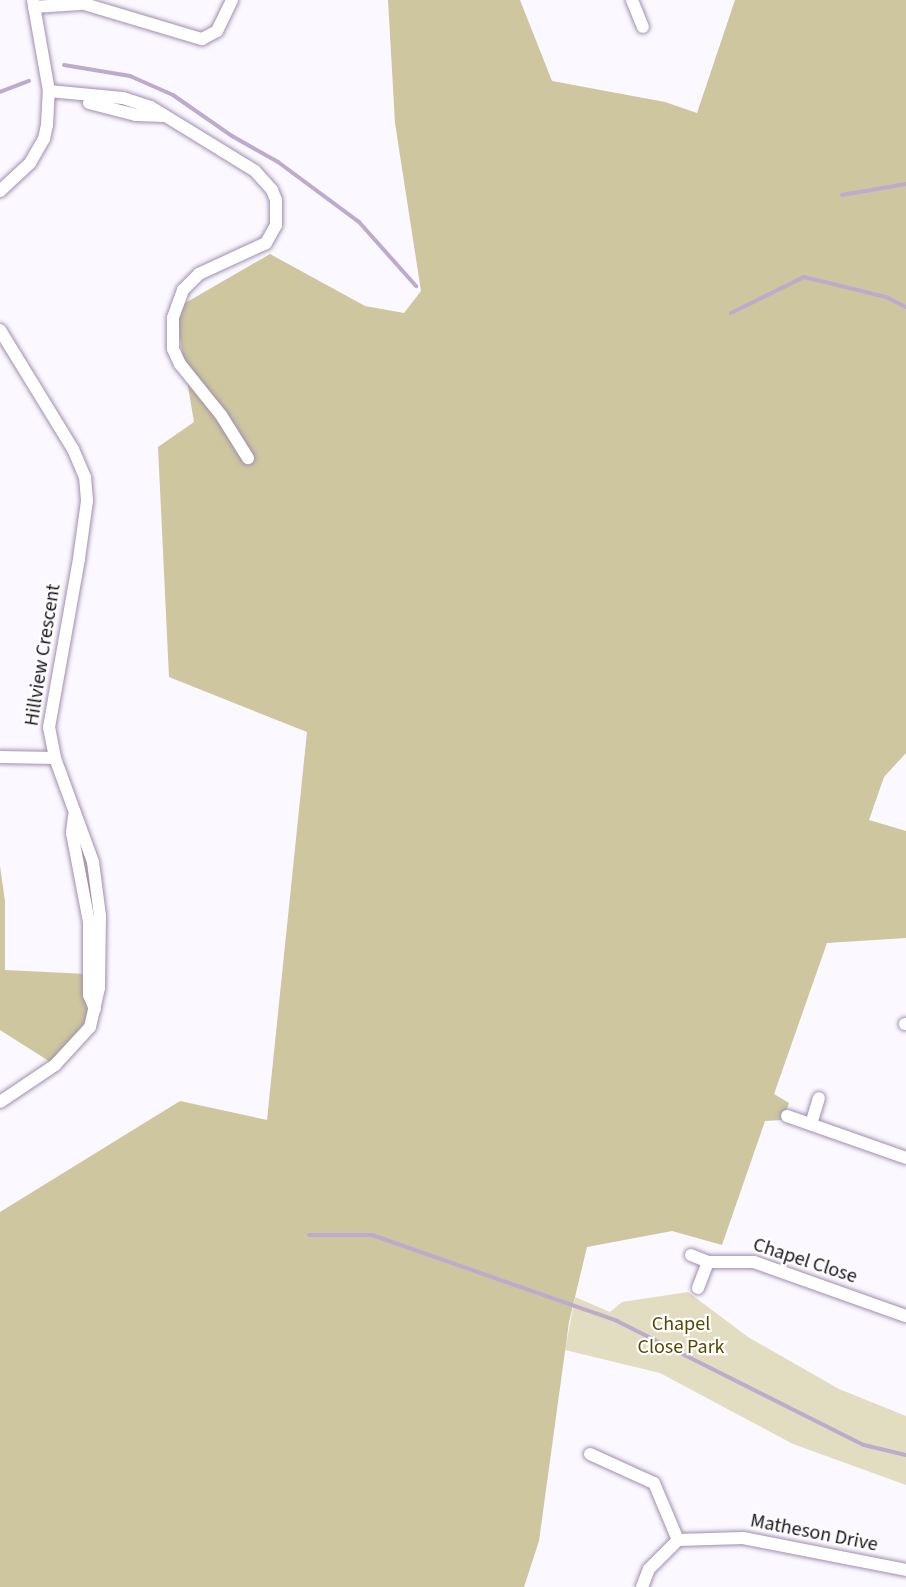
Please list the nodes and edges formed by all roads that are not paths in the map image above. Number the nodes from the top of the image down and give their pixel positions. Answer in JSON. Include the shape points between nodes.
{"nodes":[{"id":1,"x":232,"y":0,"type":"edge"},
{"id":2,"x":632,"y":0,"type":"edge"},
{"id":3,"x":76,"y":2,"type":"edge"},
{"id":4,"x":34,"y":4,"type":"edge"},
{"id":5,"x":643,"y":27,"type":"dead end"},
{"id":6,"x":49,"y":95,"type":"junction"},
{"id":7,"x":0,"y":191,"type":"edge"},
{"id":8,"x":0,"y":330,"type":"edge"},
{"id":9,"x":248,"y":458,"type":"dead end"},
{"id":10,"x":0,"y":757,"type":"edge"},
{"id":11,"x":55,"y":758,"type":"junction"},
{"id":12,"x":819,"y":1098,"type":"dead end"},
{"id":13,"x":0,"y":1102,"type":"edge"},
{"id":14,"x":786,"y":1116,"type":"dead end"},
{"id":15,"x":811,"y":1124,"type":"junction"},
{"id":16,"x":906,"y":1158,"type":"edge"},
{"id":17,"x":691,"y":1255,"type":"dead end"},
{"id":18,"x":708,"y":1262,"type":"junction"},
{"id":19,"x":698,"y":1288,"type":"dead end"},
{"id":20,"x":906,"y":1316,"type":"edge"},
{"id":21,"x":590,"y":1454,"type":"dead end"},
{"id":22,"x":678,"y":1540,"type":"junction"},
{"id":23,"x":906,"y":1570,"type":"edge"},
{"id":24,"x":642,"y":1587,"type":"edge"}],
"edges":[{"from":1,"to":3,"type":"street","via":[[222,25],[211,37],[189,38]]},
{"from":2,"to":5,"type":"street"},
{"from":3,"to":4,"type":"street"},
{"from":4,"to":6,"type":"street"},
{"from":6,"to":7,"type":"street","via":[[44,139],[38,151]]},
{"from":6,"to":9,"type":"street","via":[[123,98],[164,116],[255,171],[276,200],[276,225],[266,243],[199,274],[183,290],[173,318],[174,349],[180,364],[221,415]]},
{"from":8,"to":11,"type":"street","name":"Hillview Crescent","via":[[77,457],[87,490],[79,560],[51,705],[49,727]]},
{"from":10,"to":11,"type":"street"},
{"from":11,"to":13,"type":"street","name":"Hillview Crescent","via":[[93,862],[100,916],[99,988],[90,1028],[56,1065]]},
{"from":12,"to":15,"type":"street"},
{"from":14,"to":15,"type":"street"},
{"from":15,"to":16,"type":"street"},
{"from":17,"to":18,"type":"street","name":"Chapel Close"},
{"from":18,"to":19,"type":"street"},
{"from":18,"to":20,"type":"street","name":"Chapel Close","via":[[754,1262]]},
{"from":21,"to":22,"type":"street","via":[[654,1483]]},
{"from":22,"to":23,"type":"street","name":"Matheson Drive","via":[[742,1538]]},
{"from":22,"to":24,"type":"street","via":[[649,1569]]}]}
